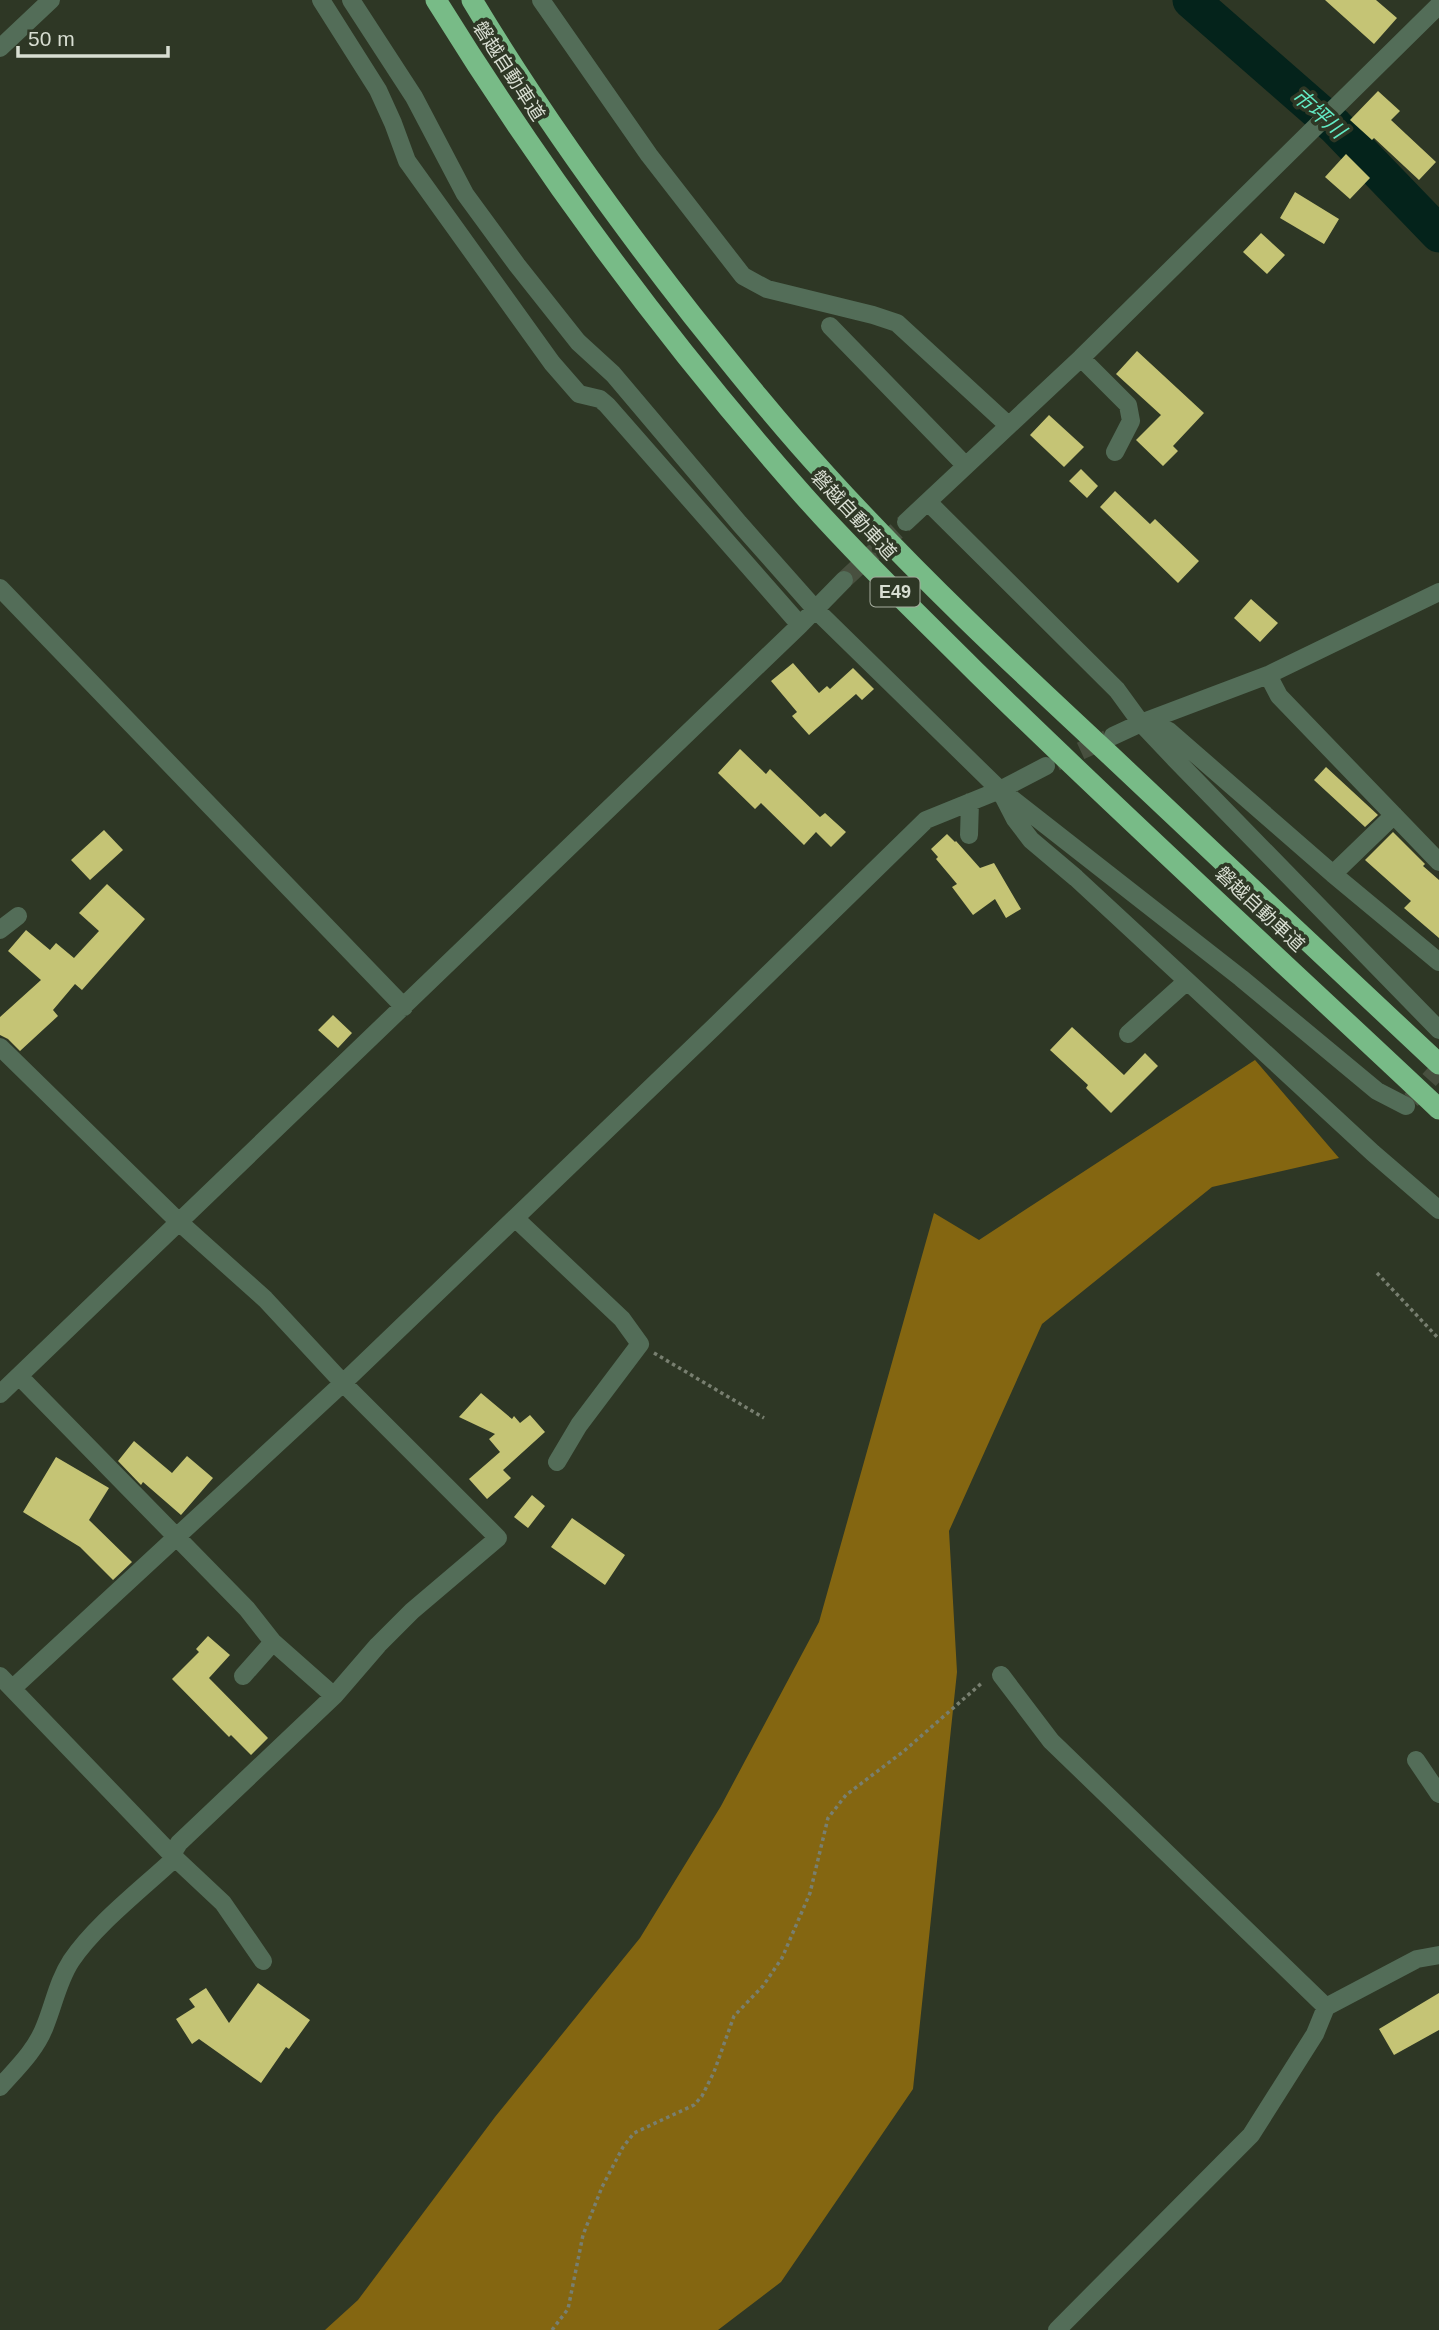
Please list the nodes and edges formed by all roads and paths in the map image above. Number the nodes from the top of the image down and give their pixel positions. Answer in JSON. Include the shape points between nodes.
{"nodes":[{"id":1,"x":51,"y":0,"type":"edge"},
{"id":2,"x":321,"y":0,"type":"edge"},
{"id":3,"x":351,"y":0,"type":"edge"},
{"id":4,"x":436,"y":0,"type":"edge"},
{"id":5,"x":472,"y":0,"type":"edge"},
{"id":6,"x":541,"y":0,"type":"edge"},
{"id":7,"x":1439,"y":5,"type":"edge"},
{"id":8,"x":0,"y":48,"type":"edge"},
{"id":9,"x":830,"y":326,"type":"dead end"},
{"id":10,"x":1081,"y":358,"type":"junction"},
{"id":11,"x":1008,"y":425,"type":"junction"},
{"id":12,"x":1115,"y":452,"type":"dead end"},
{"id":13,"x":965,"y":465,"type":"junction"},
{"id":14,"x":928,"y":502,"type":"junction"},
{"id":15,"x":906,"y":522,"type":"tunnel mouth"},
{"id":16,"x":844,"y":580,"type":"tunnel mouth"},
{"id":17,"x":0,"y":588,"type":"edge"},
{"id":18,"x":1439,"y":592,"type":"edge"},
{"id":19,"x":816,"y":610,"type":"junction"},
{"id":20,"x":800,"y":625,"type":"junction"},
{"id":21,"x":1268,"y":675,"type":"junction"},
{"id":22,"x":1142,"y":723,"type":"junction"},
{"id":23,"x":1113,"y":736,"type":"tunnel mouth"},
{"id":24,"x":1046,"y":766,"type":"tunnel mouth"},
{"id":25,"x":1000,"y":790,"type":"junction"},
{"id":26,"x":970,"y":802,"type":"junction"},
{"id":27,"x":1394,"y":815,"type":"junction"},
{"id":28,"x":969,"y":835,"type":"dead end"},
{"id":29,"x":1439,"y":862,"type":"edge"},
{"id":30,"x":1333,"y":874,"type":"junction"},
{"id":31,"x":18,"y":916,"type":"dead end"},
{"id":32,"x":0,"y":930,"type":"edge"},
{"id":33,"x":1439,"y":962,"type":"edge"},
{"id":34,"x":1186,"y":981,"type":"junction"},
{"id":35,"x":404,"y":1007,"type":"junction"},
{"id":36,"x":1439,"y":1030,"type":"edge"},
{"id":37,"x":1128,"y":1034,"type":"dead end"},
{"id":38,"x":0,"y":1047,"type":"edge"},
{"id":39,"x":1439,"y":1065,"type":"edge"},
{"id":40,"x":1406,"y":1106,"type":"dead end"},
{"id":41,"x":1439,"y":1109,"type":"edge"},
{"id":42,"x":1439,"y":1210,"type":"edge"},
{"id":43,"x":515,"y":1218,"type":"junction"},
{"id":44,"x":179,"y":1223,"type":"junction"},
{"id":45,"x":1377,"y":1273,"type":"dead end"},
{"id":46,"x":1439,"y":1339,"type":"edge"},
{"id":47,"x":640,"y":1344,"type":"junction"},
{"id":48,"x":19,"y":1376,"type":"junction"},
{"id":49,"x":343,"y":1382,"type":"junction"},
{"id":50,"x":0,"y":1394,"type":"edge"},
{"id":51,"x":764,"y":1418,"type":"dead end"},
{"id":52,"x":557,"y":1462,"type":"dead end"},
{"id":53,"x":177,"y":1537,"type":"junction"},
{"id":54,"x":273,"y":1642,"type":"junction"},
{"id":55,"x":1001,"y":1675,"type":"joint"},
{"id":56,"x":243,"y":1676,"type":"dead end"},
{"id":57,"x":6,"y":1682,"type":"edge"},
{"id":58,"x":334,"y":1696,"type":"junction"},
{"id":59,"x":1416,"y":1760,"type":"dead end"},
{"id":60,"x":1439,"y":1794,"type":"edge"},
{"id":61,"x":175,"y":1858,"type":"junction"},
{"id":62,"x":1439,"y":1955,"type":"edge"},
{"id":63,"x":262,"y":1961,"type":"dead end"},
{"id":64,"x":1326,"y":2007,"type":"junction"},
{"id":65,"x":0,"y":2087,"type":"edge"},
{"id":66,"x":552,"y":2330,"type":"edge"},
{"id":67,"x":1057,"y":2330,"type":"edge"}],
"edges":[{"from":1,"to":8,"type":"street"},
{"from":2,"to":20,"type":"street","via":[[378,90],[407,160],[552,363],[579,394],[607,405]]},
{"from":3,"to":19,"type":"street","via":[[414,97],[465,194],[517,265],[578,342],[613,374]]},
{"from":4,"to":41,"type":"highway","name":"磐越自動車道","number":"E49","via":[[532,148],[621,273],[807,499],[1038,732]]},
{"from":5,"to":39,"type":"highway","name":"磐越自動車道","number":"E49","via":[[564,144],[645,255],[826,475],[1061,709]]},
{"from":6,"to":11,"type":"street","via":[[649,155],[743,276],[767,289],[897,323]]},
{"from":7,"to":10,"type":"street"},
{"from":9,"to":13,"type":"street"},
{"from":10,"to":11,"type":"street"},
{"from":10,"to":12,"type":"street","via":[[1128,405],[1131,421]]},
{"from":11,"to":13,"type":"street"},
{"from":13,"to":14,"type":"street"},
{"from":14,"to":15,"type":"street"},
{"from":14,"to":22,"type":"street","via":[[1117,690]]},
{"from":16,"to":19,"type":"street"},
{"from":17,"to":35,"type":"street"},
{"from":18,"to":21,"type":"street"},
{"from":19,"to":20,"type":"street"},
{"from":19,"to":25,"type":"street"},
{"from":20,"to":35,"type":"street"},
{"from":21,"to":22,"type":"street"},
{"from":21,"to":27,"type":"street","via":[[1279,696]]},
{"from":22,"to":23,"type":"street"},
{"from":22,"to":30,"type":"street","via":[[1169,732]]},
{"from":22,"to":36,"type":"street"},
{"from":24,"to":25,"type":"street"},
{"from":25,"to":26,"type":"street"},
{"from":25,"to":34,"type":"street","via":[[1031,840]]},
{"from":25,"to":40,"type":"street","via":[[1377,1091]]},
{"from":26,"to":28,"type":"street"},
{"from":26,"to":43,"type":"street","via":[[926,820]]},
{"from":27,"to":29,"type":"street"},
{"from":27,"to":30,"type":"street"},
{"from":30,"to":33,"type":"street"},
{"from":31,"to":32,"type":"street"},
{"from":34,"to":37,"type":"street"},
{"from":34,"to":42,"type":"street"},
{"from":35,"to":44,"type":"street"},
{"from":38,"to":44,"type":"street"},
{"from":43,"to":47,"type":"street","via":[[622,1319]]},
{"from":43,"to":49,"type":"street"},
{"from":44,"to":48,"type":"street"},
{"from":44,"to":49,"type":"street","via":[[265,1299]]},
{"from":45,"to":46,"type":"path"},
{"from":47,"to":51,"type":"path"},
{"from":47,"to":52,"type":"street"},
{"from":48,"to":50,"type":"street"},
{"from":48,"to":53,"type":"street"},
{"from":49,"to":53,"type":"street"},
{"from":49,"to":58,"type":"street","via":[[498,1538],[412,1611]]},
{"from":53,"to":54,"type":"street"},
{"from":53,"to":57,"type":"street"},
{"from":54,"to":56,"type":"street"},
{"from":54,"to":58,"type":"street"},
{"from":55,"to":64,"type":"street","via":[[1051,1741]]},
{"from":55,"to":66,"type":"path","via":[[987,1679],[846,1795],[828,1818],[810,1894],[782,1958],[764,1986],[734,2016],[702,2096],[694,2105],[634,2133],[623,2147],[583,2235],[568,2309]]},
{"from":57,"to":61,"type":"street"},
{"from":58,"to":61,"type":"street","via":[[179,1843]]},
{"from":59,"to":60,"type":"street"},
{"from":61,"to":63,"type":"street","via":[[223,1903]]},
{"from":61,"to":65,"type":"street","via":[[84,1943],[56,1991],[35,2047]]},
{"from":62,"to":64,"type":"street","via":[[1417,1959]]},
{"from":64,"to":67,"type":"street","via":[[1315,2034],[1251,2135]]}]}
